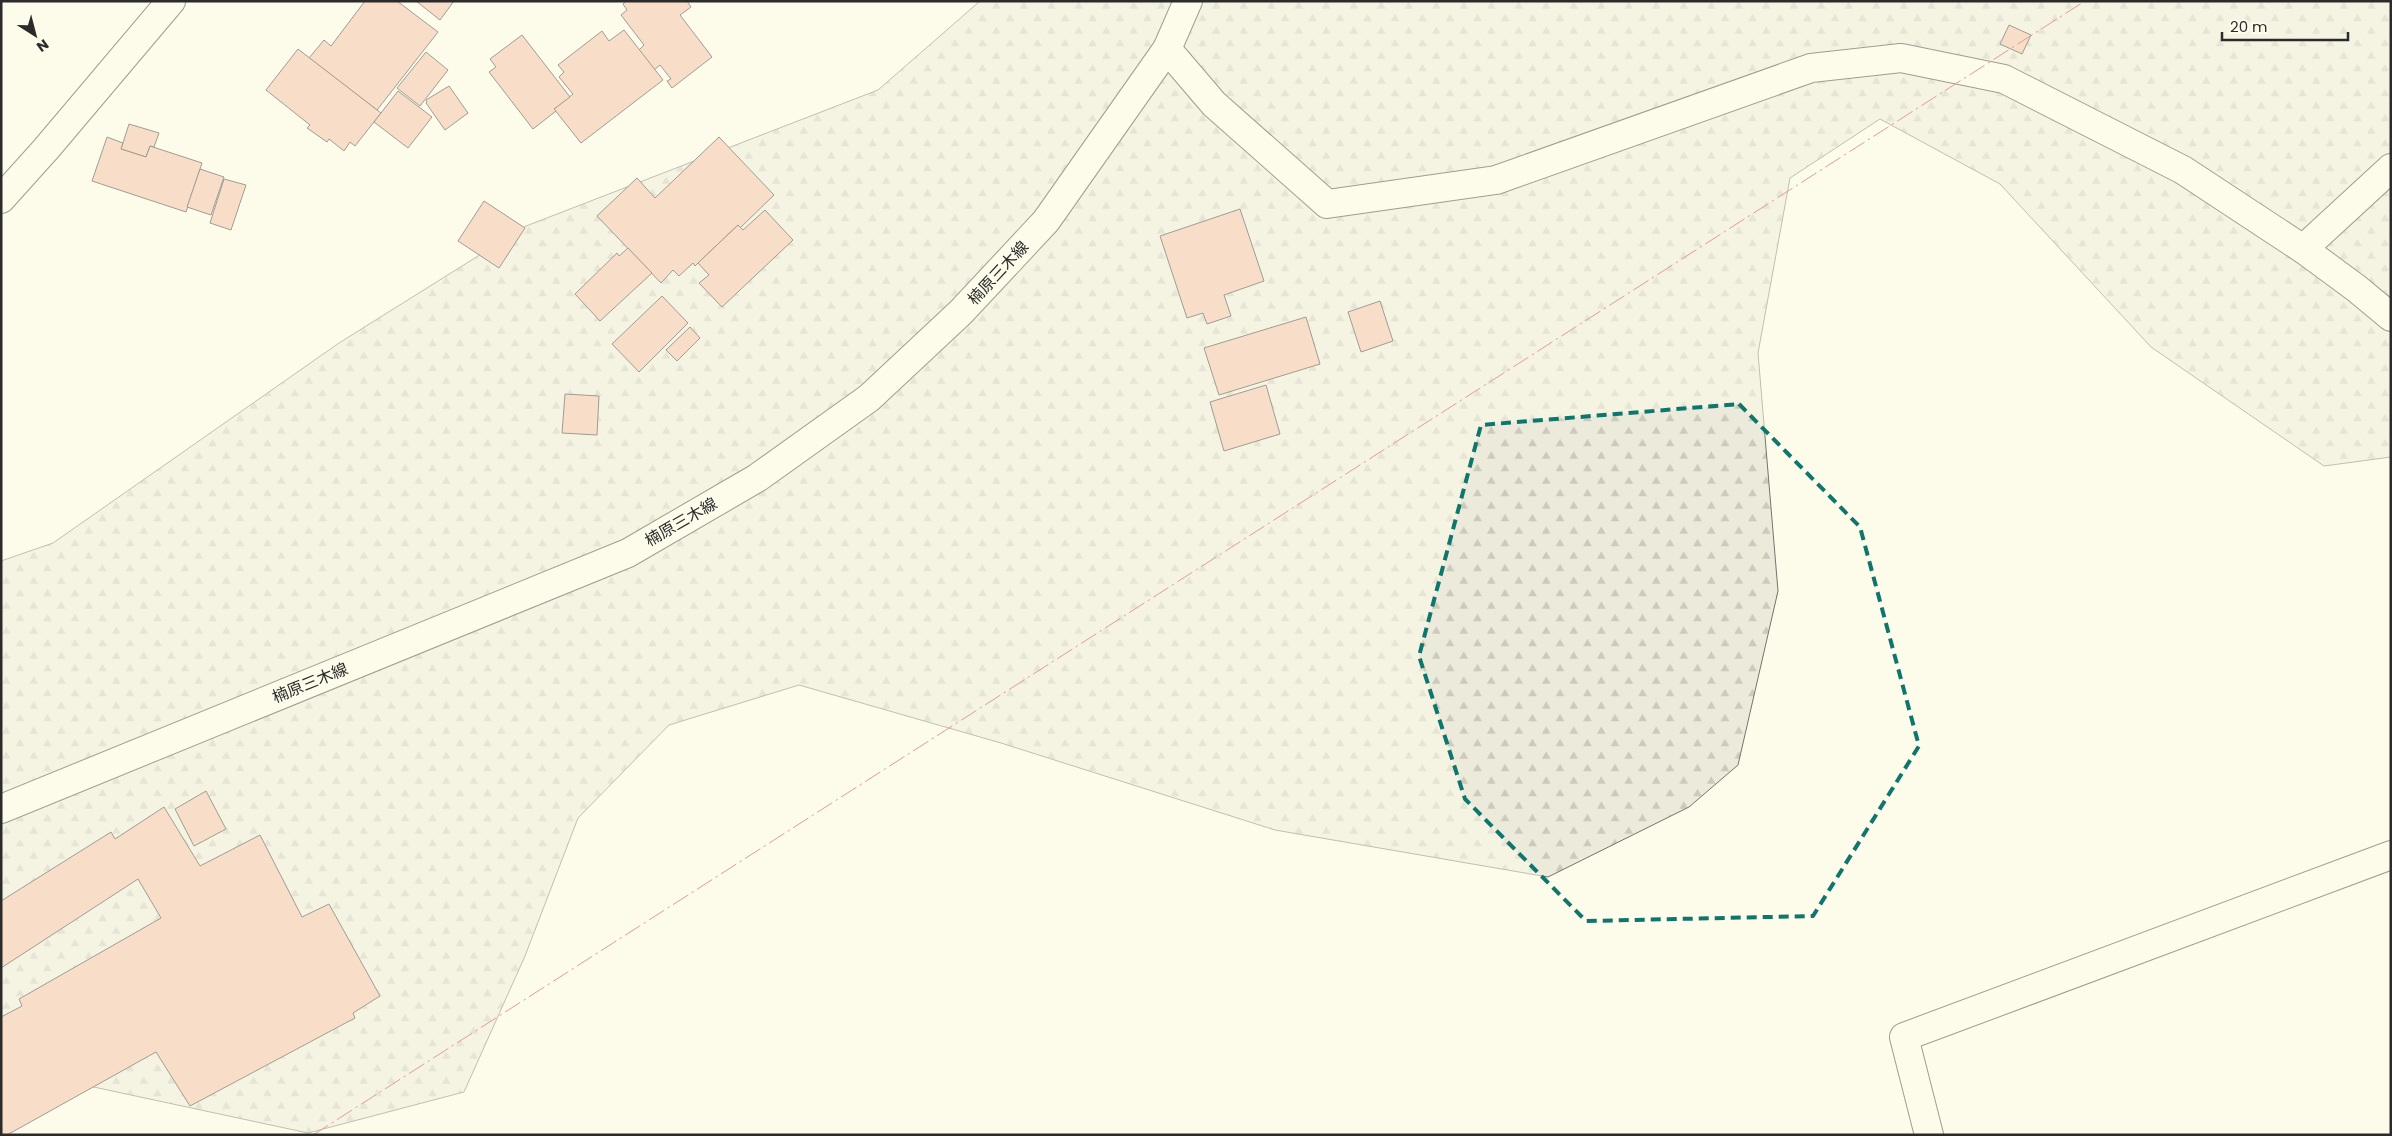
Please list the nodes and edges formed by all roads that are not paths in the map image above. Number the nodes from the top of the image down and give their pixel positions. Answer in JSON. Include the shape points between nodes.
{"nodes":[{"id":1,"x":171,"y":1,"type":"edge"},
{"id":2,"x":1188,"y":1,"type":"edge"},
{"id":3,"x":1167,"y":49,"type":"junction"},
{"id":4,"x":2391,"y":168,"type":"edge"},
{"id":5,"x":1,"y":199,"type":"edge"},
{"id":6,"x":2303,"y":248,"type":"junction"},
{"id":7,"x":2391,"y":318,"type":"edge"},
{"id":8,"x":1,"y":809,"type":"edge"},
{"id":9,"x":2391,"y":855,"type":"edge"},
{"id":10,"x":1929,"y":1135,"type":"edge"}],
"edges":[{"from":1,"to":5,"type":"street"},
{"from":2,"to":3,"type":"street","name":"楠原三木線"},
{"from":3,"to":6,"type":"street","via":[[1214,104],[1328,204],[1496,180],[1811,68],[1901,58],[2004,79],[2183,170]]},
{"from":3,"to":8,"type":"street","name":"楠原三木線","via":[[1046,221],[962,312],[868,398],[757,478],[628,553]]},
{"from":4,"to":6,"type":"street"},
{"from":6,"to":7,"type":"street"},
{"from":9,"to":10,"type":"street","via":[[1904,1036]]}]}
